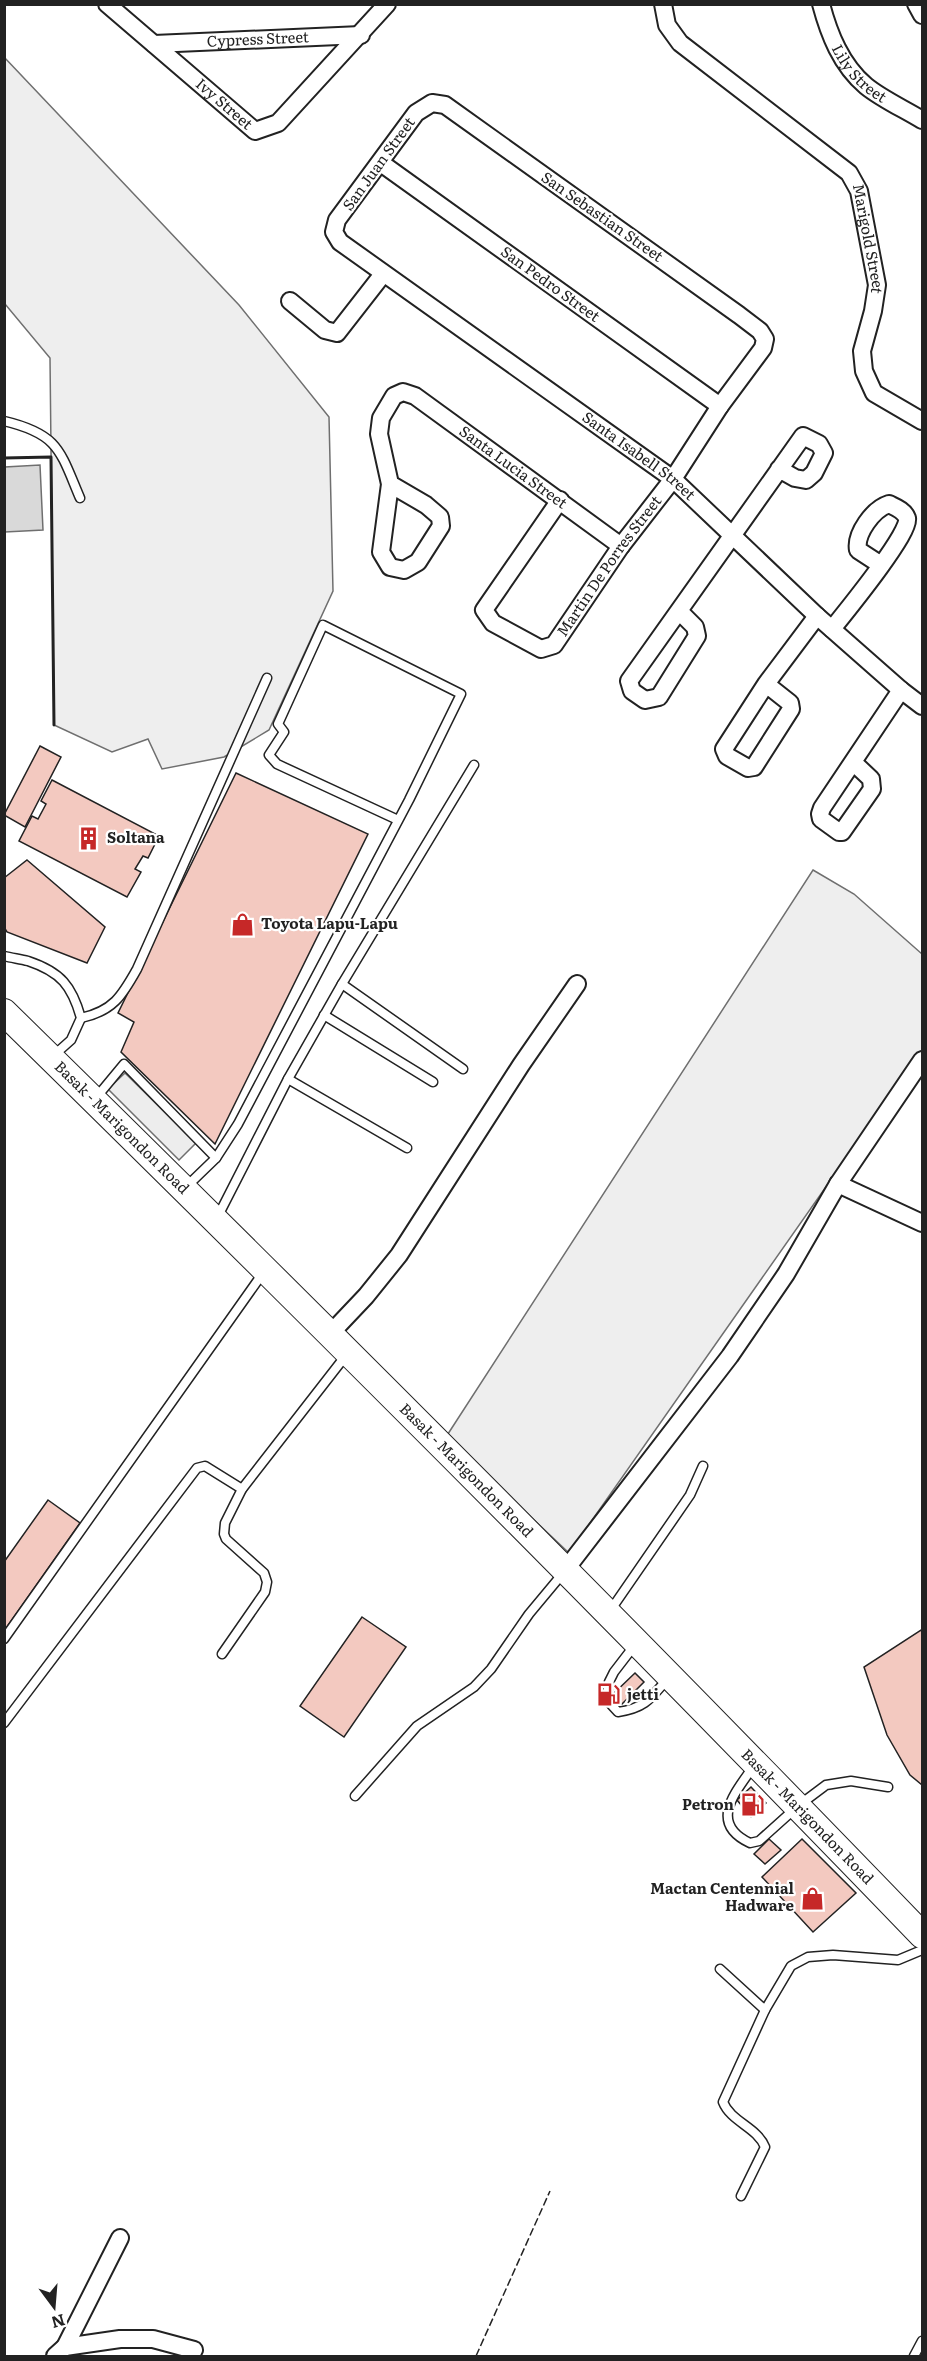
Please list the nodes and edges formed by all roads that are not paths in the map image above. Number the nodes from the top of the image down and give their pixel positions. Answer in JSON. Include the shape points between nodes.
{"nodes":[{"id":1,"x":107,"y":4,"type":"edge"},
{"id":2,"x":387,"y":4,"type":"edge"},
{"id":3,"x":663,"y":4,"type":"edge"},
{"id":4,"x":821,"y":4,"type":"edge"},
{"id":5,"x":916,"y":4,"type":"edge"},
{"id":6,"x":922,"y":15,"type":"edge"},
{"id":7,"x":361,"y":35,"type":"junction"},
{"id":8,"x":154,"y":44,"type":"junction"},
{"id":9,"x":432,"y":103,"type":"joint"},
{"id":10,"x":922,"y":120,"type":"edge"},
{"id":11,"x":381,"y":163,"type":"junction"},
{"id":12,"x":334,"y":232,"type":"joint"},
{"id":13,"x":383,"y":274,"type":"junction"},
{"id":14,"x":290,"y":302,"type":"dead end"},
{"id":15,"x":765,"y":339,"type":"joint"},
{"id":16,"x":720,"y":406,"type":"junction"},
{"id":17,"x":4,"y":421,"type":"edge"},
{"id":18,"x":922,"y":421,"type":"edge"},
{"id":19,"x":779,"y":469,"type":"dead end"},
{"id":20,"x":673,"y":479,"type":"junction"},
{"id":21,"x":390,"y":484,"type":"junction"},
{"id":22,"x":80,"y":498,"type":"dead end"},
{"id":23,"x":560,"y":500,"type":"junction"},
{"id":24,"x":731,"y":536,"type":"junction"},
{"id":25,"x":621,"y":546,"type":"junction"},
{"id":26,"x":881,"y":565,"type":"dead end"},
{"id":27,"x":680,"y":612,"type":"junction"},
{"id":28,"x":817,"y":616,"type":"junction"},
{"id":29,"x":832,"y":629,"type":"junction"},
{"id":30,"x":267,"y":678,"type":"dead end"},
{"id":31,"x":766,"y":684,"type":"junction"},
{"id":32,"x":901,"y":690,"type":"junction"},
{"id":33,"x":922,"y":706,"type":"edge"},
{"id":34,"x":854,"y":763,"type":"dead end"},
{"id":35,"x":474,"y":765,"type":"dead end"},
{"id":36,"x":398,"y":820,"type":"junction"},
{"id":37,"x":5,"y":956,"type":"edge"},
{"id":38,"x":342,"y":984,"type":"junction"},
{"id":39,"x":577,"y":984,"type":"dead end"},
{"id":40,"x":4,"y":1012,"type":"edge"},
{"id":41,"x":324,"y":1015,"type":"junction"},
{"id":42,"x":81,"y":1018,"type":"junction"},
{"id":43,"x":51,"y":1058,"type":"junction"},
{"id":44,"x":922,"y":1060,"type":"edge"},
{"id":45,"x":463,"y":1069,"type":"dead end"},
{"id":46,"x":288,"y":1079,"type":"junction"},
{"id":47,"x":433,"y":1082,"type":"dead end"},
{"id":48,"x":94,"y":1101,"type":"junction"},
{"id":49,"x":407,"y":1148,"type":"dead end"},
{"id":50,"x":216,"y":1158,"type":"junction"},
{"id":51,"x":838,"y":1184,"type":"junction"},
{"id":52,"x":184,"y":1189,"type":"junction"},
{"id":53,"x":215,"y":1221,"type":"junction"},
{"id":54,"x":922,"y":1223,"type":"edge"},
{"id":55,"x":265,"y":1270,"type":"junction"},
{"id":56,"x":330,"y":1334,"type":"junction"},
{"id":57,"x":348,"y":1352,"type":"junction"},
{"id":58,"x":704,"y":1466,"type":"dead end"},
{"id":59,"x":243,"y":1489,"type":"junction"},
{"id":60,"x":566,"y":1569,"type":"junction"},
{"id":61,"x":608,"y":1614,"type":"junction"},
{"id":62,"x":4,"y":1639,"type":"edge"},
{"id":63,"x":637,"y":1642,"type":"junction"},
{"id":64,"x":222,"y":1654,"type":"dead end"},
{"id":65,"x":671,"y":1675,"type":"junction"},
{"id":66,"x":4,"y":1723,"type":"edge"},
{"id":67,"x":756,"y":1762,"type":"junction"},
{"id":68,"x":888,"y":1787,"type":"dead end"},
{"id":69,"x":356,"y":1796,"type":"dead end"},
{"id":70,"x":798,"y":1806,"type":"junction"},
{"id":71,"x":922,"y":1935,"type":"edge"},
{"id":72,"x":922,"y":1950,"type":"edge"},
{"id":73,"x":720,"y":1969,"type":"dead end"},
{"id":74,"x":765,"y":2010,"type":"junction"},
{"id":75,"x":741,"y":2196,"type":"dead end"},
{"id":76,"x":120,"y":2238,"type":"dead end"},
{"id":77,"x":922,"y":2341,"type":"edge"},
{"id":78,"x":194,"y":2350,"type":"dead end"},
{"id":79,"x":60,"y":2352,"type":"edge"},
{"id":80,"x":914,"y":2356,"type":"edge"}],
"edges":[{"from":1,"to":8,"type":"street","name":"Ivy Street"},
{"from":2,"to":7,"type":"street","name":"Ivy Street"},
{"from":3,"to":18,"type":"street","name":"Marigold Street","via":[[667,25],[680,43],[849,172],[859,191],[878,285],[862,351],[864,370],[874,393]]},
{"from":4,"to":10,"type":"street","name":"Lily Street","via":[[829,33],[845,62],[866,86]]},
{"from":5,"to":6,"type":"street"},
{"from":7,"to":8,"type":"street","name":"Cypress Street"},
{"from":7,"to":8,"type":"street","name":"Ivy Street","via":[[278,123],[255,131]]},
{"from":9,"to":11,"type":"street","name":"San Juan Street","via":[[416,113]]},
{"from":9,"to":15,"type":"street","name":"San Sebastian Street","via":[[445,105],[739,315]]},
{"from":11,"to":12,"type":"street","name":"San Juan Street","via":[[337,220]]},
{"from":11,"to":16,"type":"street","name":"San Pedro Street"},
{"from":12,"to":13,"type":"street","name":"Santa Isabell Street","via":[[340,242]]},
{"from":13,"to":14,"type":"street","via":[[337,333],[325,330]]},
{"from":13,"to":20,"type":"street","name":"Santa Isabell Street"},
{"from":15,"to":16,"type":"street","name":"Martin De Porres Street","via":[[763,348]]},
{"from":16,"to":20,"type":"street","name":"Martin De Porres Street"},
{"from":17,"to":22,"type":"lane","via":[[29,427],[58,446]]},
{"from":19,"to":24,"type":"street"},
{"from":20,"to":24,"type":"street","name":"Santa Isabell Street"},
{"from":20,"to":25,"type":"street","name":"Martin De Porres Street"},
{"from":21,"to":21,"type":"street","via":[[381,552],[390,567],[404,570],[418,562],[441,526],[440,517]]},
{"from":21,"to":23,"type":"street","name":"Santa Lucia Street","via":[[379,434],[381,418],[394,396],[403,392],[415,396]]},
{"from":23,"to":25,"type":"street","name":"Santa Lucia Street"},
{"from":23,"to":25,"type":"street","name":"Martin De Porres Street","via":[[484,610],[493,623],[541,649],[554,645]]},
{"from":24,"to":27,"type":"street"},
{"from":24,"to":28,"type":"street","name":"Santa Isabell Street"},
{"from":26,"to":29,"type":"street"},
{"from":27,"to":27,"type":"street","via":[[629,681],[632,691],[645,700],[659,697],[697,636],[695,627]]},
{"from":28,"to":29,"type":"street","name":"Santa Isabell Street"},
{"from":28,"to":31,"type":"street"},
{"from":29,"to":32,"type":"street","name":"Santa Isabell Street"},
{"from":30,"to":42,"type":"lane","via":[[126,990],[98,1015]]},
{"from":31,"to":31,"type":"street","via":[[724,749],[727,756],[748,768],[754,767],[791,709],[790,703]]},
{"from":32,"to":33,"type":"street","name":"Santa Isabell Street"},
{"from":32,"to":34,"type":"street"},
{"from":35,"to":38,"type":"lane"},
{"from":36,"to":36,"type":"lane","via":[[461,694],[323,625],[278,724],[284,732],[269,755],[277,764]]},
{"from":36,"to":50,"type":"lane","via":[[238,1124]]},
{"from":37,"to":42,"type":"lane","via":[[42,967],[64,981],[76,998]]},
{"from":38,"to":41,"type":"lane"},
{"from":38,"to":45,"type":"lane"},
{"from":39,"to":56,"type":"street","via":[[399,1255]]},
{"from":40,"to":43,"type":"main road","name":"Basak - Marigondon Road"},
{"from":41,"to":46,"type":"lane"},
{"from":41,"to":47,"type":"lane"},
{"from":42,"to":43,"type":"lane","via":[[70,1040]]},
{"from":43,"to":48,"type":"main road","name":"Basak - Marigondon Road"},
{"from":44,"to":51,"type":"street"},
{"from":46,"to":49,"type":"lane"},
{"from":46,"to":53,"type":"lane"},
{"from":48,"to":50,"type":"lane","via":[[124,1064]]},
{"from":48,"to":52,"type":"main road","name":"Basak - Marigondon Road"},
{"from":50,"to":52,"type":"lane"},
{"from":51,"to":54,"type":"street"},
{"from":51,"to":60,"type":"street","via":[[786,1274],[730,1356]]},
{"from":52,"to":53,"type":"main road","name":"Basak - Marigondon Road"},
{"from":53,"to":55,"type":"main road","name":"Basak - Marigondon Road"},
{"from":55,"to":56,"type":"main road","name":"Basak - Marigondon Road"},
{"from":55,"to":62,"type":"lane"},
{"from":56,"to":57,"type":"main road","name":"Basak - Marigondon Road"},
{"from":57,"to":59,"type":"lane"},
{"from":57,"to":60,"type":"main road","name":"Basak - Marigondon Road"},
{"from":58,"to":61,"type":"lane","via":[[690,1496]]},
{"from":59,"to":64,"type":"lane","via":[[225,1523],[224,1533],[264,1573],[267,1582],[265,1592]]},
{"from":59,"to":66,"type":"lane","via":[[205,1467],[197,1468]]},
{"from":60,"to":61,"type":"main road","name":"Basak - Marigondon Road"},
{"from":60,"to":69,"type":"lane","via":[[474,1687],[417,1726]]},
{"from":61,"to":63,"type":"main road","name":"Basak - Marigondon Road"},
{"from":63,"to":65,"type":"main road","name":"Basak - Marigondon Road"},
{"from":63,"to":65,"type":"lane","via":[[609,1682],[606,1699],[618,1712],[636,1709],[649,1700]]},
{"from":65,"to":67,"type":"main road","name":"Basak - Marigondon Road"},
{"from":67,"to":70,"type":"main road","name":"Basak - Marigondon Road"},
{"from":67,"to":70,"type":"lane","via":[[729,1803],[726,1817],[742,1840],[750,1844],[759,1841]]},
{"from":68,"to":70,"type":"lane","via":[[851,1780],[826,1785]]},
{"from":70,"to":71,"type":"main road","name":"Basak - Marigondon Road"},
{"from":72,"to":74,"type":"lane","via":[[898,1960],[808,1957],[791,1966]]},
{"from":73,"to":74,"type":"lane"},
{"from":74,"to":75,"type":"lane","via":[[723,2102],[726,2110],[757,2135],[765,2147]]},
{"from":76,"to":79,"type":"street"},
{"from":77,"to":80,"type":"lane"},
{"from":78,"to":79,"type":"street","via":[[153,2339],[120,2339]]}]}
